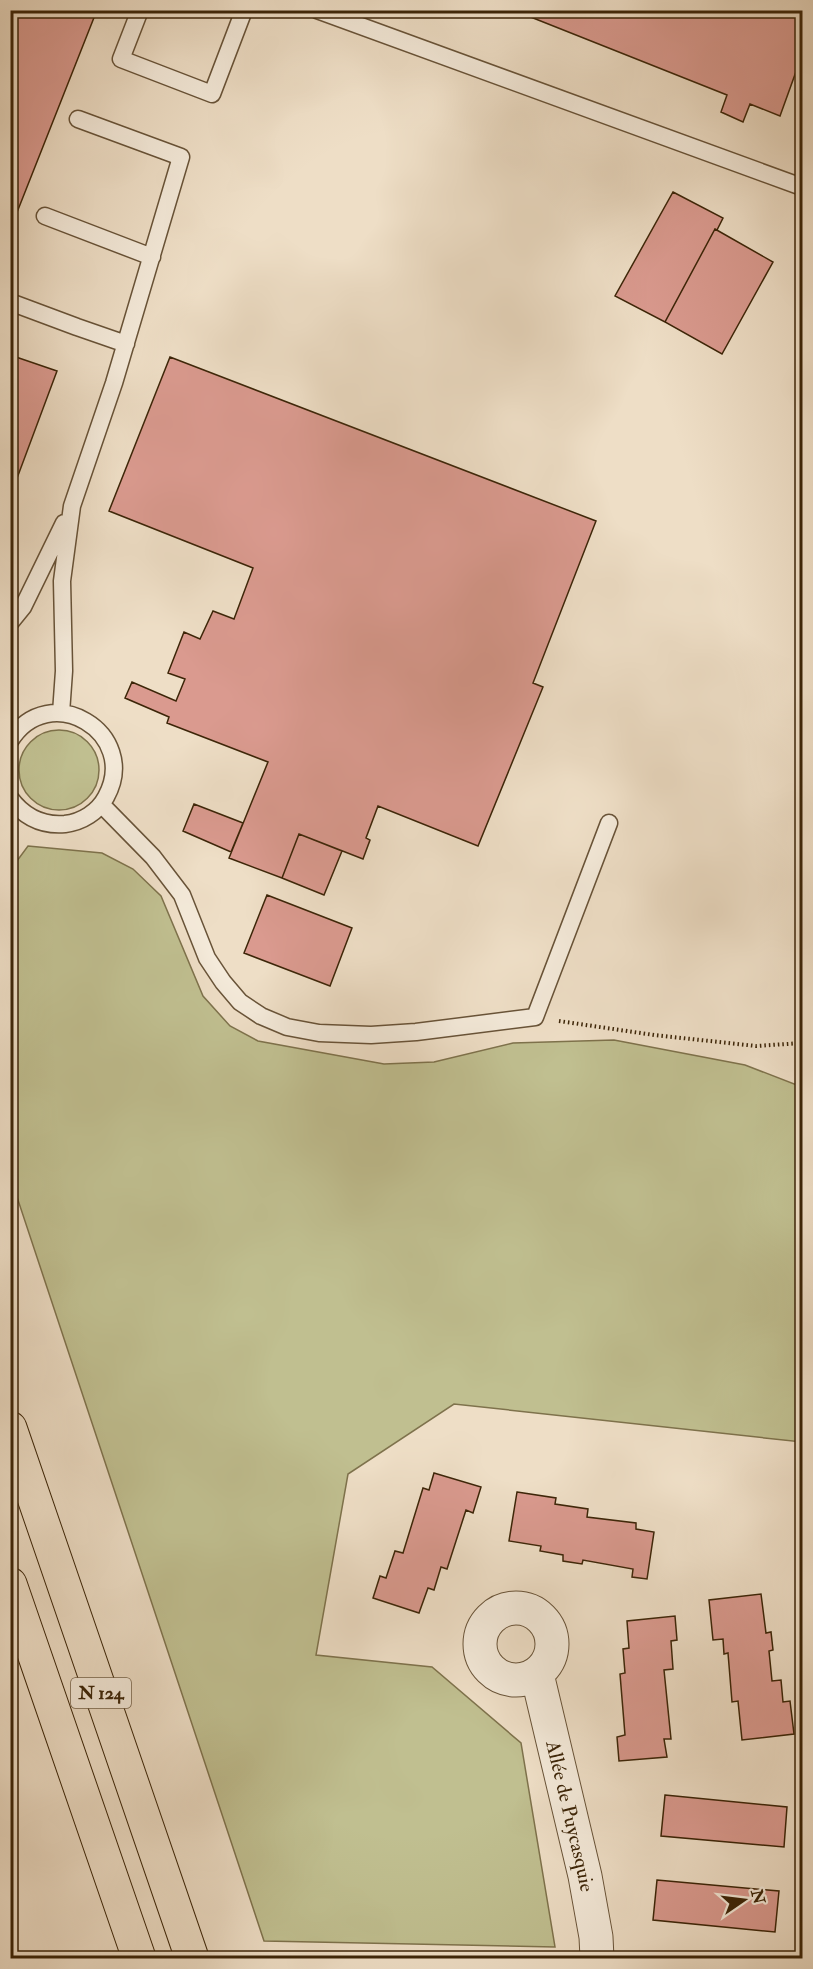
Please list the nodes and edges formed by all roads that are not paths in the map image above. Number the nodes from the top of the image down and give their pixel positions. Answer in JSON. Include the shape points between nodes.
{"nodes":[{"id":1,"x":140,"y":10,"type":"edge"},
{"id":2,"x":244,"y":10,"type":"edge"},
{"id":3,"x":317,"y":10,"type":"edge"},
{"id":4,"x":78,"y":119,"type":"dead end"},
{"id":5,"x":802,"y":187,"type":"edge"},
{"id":6,"x":45,"y":216,"type":"dead end"},
{"id":7,"x":152,"y":257,"type":"junction"},
{"id":8,"x":10,"y":302,"type":"edge"},
{"id":9,"x":126,"y":344,"type":"junction"},
{"id":10,"x":72,"y":506,"type":"junction"},
{"id":11,"x":10,"y":623,"type":"edge"},
{"id":12,"x":61,"y":713,"type":"junction"},
{"id":13,"x":10,"y":741,"type":"edge"},
{"id":14,"x":10,"y":798,"type":"edge"},
{"id":15,"x":102,"y":805,"type":"junction"},
{"id":16,"x":609,"y":823,"type":"dead end"},
{"id":17,"x":10,"y":1428,"type":"edge"},
{"id":18,"x":10,"y":1584,"type":"edge"},
{"id":19,"x":537,"y":1674,"type":"dead end"},
{"id":20,"x":139,"y":1959,"type":"edge"},
{"id":21,"x":192,"y":1959,"type":"edge"},
{"id":22,"x":597,"y":1959,"type":"edge"}],
"edges":[{"from":1,"to":2,"type":"lane","via":[[121,59],[212,94]]},
{"from":3,"to":5,"type":"lane"},
{"from":4,"to":7,"type":"lane","via":[[181,157]]},
{"from":6,"to":7,"type":"lane"},
{"from":7,"to":9,"type":"lane"},
{"from":8,"to":9,"type":"lane"},
{"from":9,"to":10,"type":"lane"},
{"from":10,"to":11,"type":"lane","via":[[24,607]]},
{"from":10,"to":12,"type":"lane","via":[[62,580]]},
{"from":12,"to":13,"type":"lane","via":[[28,722]]},
{"from":12,"to":15,"type":"lane","via":[[94,726],[105,739],[114,772]]},
{"from":14,"to":15,"type":"lane","via":[[23,813],[38,822],[55,825],[73,823]]},
{"from":15,"to":16,"type":"lane","via":[[153,857],[182,895],[207,958],[240,1002],[287,1027],[371,1035],[535,1017]]},
{"from":17,"to":21,"type":"highway","number":"N 124"},
{"from":18,"to":20,"type":"highway","number":"N 124"},
{"from":19,"to":22,"type":"street","name":"Allée de Puycasquie","via":[[585,1876]]}]}
